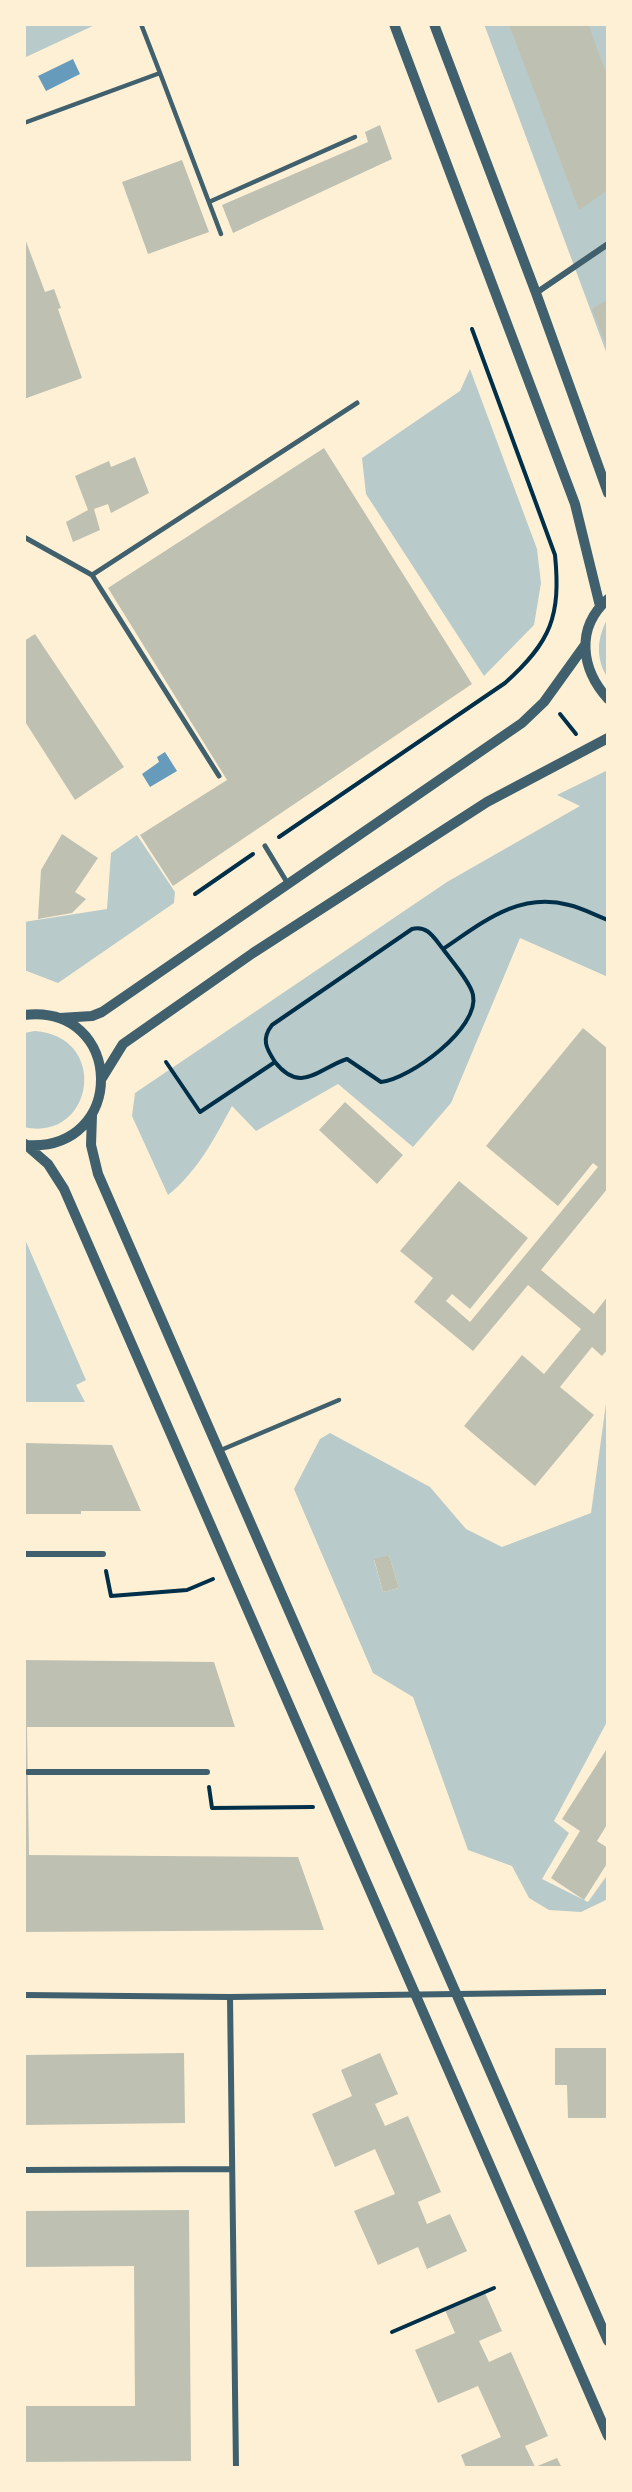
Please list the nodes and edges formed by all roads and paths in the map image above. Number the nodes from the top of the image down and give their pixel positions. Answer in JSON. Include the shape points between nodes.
{"nodes":[{"id":1,"x":141,"y":24,"type":"edge"},
{"id":2,"x":394,"y":24,"type":"edge"},
{"id":3,"x":434,"y":24,"type":"edge"},
{"id":4,"x":160,"y":73,"type":"junction"},
{"id":5,"x":24,"y":123,"type":"edge"},
{"id":6,"x":355,"y":137,"type":"dead end"},
{"id":7,"x":209,"y":202,"type":"junction"},
{"id":8,"x":221,"y":234,"type":"dead end"},
{"id":9,"x":608,"y":244,"type":"edge"},
{"id":10,"x":536,"y":293,"type":"junction"},
{"id":11,"x":472,"y":329,"type":"dead end"},
{"id":12,"x":357,"y":403,"type":"dead end"},
{"id":13,"x":608,"y":493,"type":"edge"},
{"id":14,"x":24,"y":537,"type":"edge"},
{"id":15,"x":92,"y":575,"type":"junction"},
{"id":16,"x":604,"y":603,"type":"edge"},
{"id":17,"x":585,"y":645,"type":"junction"},
{"id":18,"x":608,"y":699,"type":"edge"},
{"id":19,"x":557,"y":712,"type":"dead end"},
{"id":20,"x":579,"y":736,"type":"dead end"},
{"id":21,"x":608,"y":738,"type":"edge"},
{"id":22,"x":219,"y":776,"type":"dead end"},
{"id":23,"x":265,"y":846,"type":"joint"},
{"id":24,"x":243,"y":861,"type":"dead end"},
{"id":25,"x":288,"y":884,"type":"junction"},
{"id":26,"x":195,"y":894,"type":"dead end"},
{"id":27,"x":608,"y":920,"type":"edge"},
{"id":28,"x":443,"y":949,"type":"junction"},
{"id":29,"x":24,"y":1015,"type":"edge"},
{"id":30,"x":60,"y":1018,"type":"junction"},
{"id":31,"x":166,"y":1062,"type":"dead end"},
{"id":32,"x":275,"y":1062,"type":"junction"},
{"id":33,"x":102,"y":1078,"type":"junction"},
{"id":34,"x":92,"y":1115,"type":"junction"},
{"id":35,"x":24,"y":1144,"type":"edge"},
{"id":36,"x":339,"y":1400,"type":"dead end"},
{"id":37,"x":219,"y":1451,"type":"junction"},
{"id":38,"x":24,"y":1554,"type":"edge"},
{"id":39,"x":102,"y":1554,"type":"joint"},
{"id":40,"x":217,"y":1577,"type":"dead end"},
{"id":41,"x":28,"y":1772,"type":"dead end"},
{"id":42,"x":207,"y":1772,"type":"joint"},
{"id":43,"x":333,"y":1806,"type":"junction"},
{"id":44,"x":608,"y":1992,"type":"edge"},
{"id":45,"x":457,"y":1994,"type":"junction"},
{"id":46,"x":24,"y":1995,"type":"edge"},
{"id":47,"x":415,"y":1995,"type":"junction"},
{"id":48,"x":230,"y":1997,"type":"junction"},
{"id":49,"x":232,"y":2169,"type":"junction"},
{"id":50,"x":24,"y":2170,"type":"edge"},
{"id":51,"x":494,"y":2288,"type":"dead end"},
{"id":52,"x":392,"y":2332,"type":"dead end"},
{"id":53,"x":608,"y":2341,"type":"edge"},
{"id":54,"x":608,"y":2436,"type":"edge"},
{"id":55,"x":236,"y":2468,"type":"edge"}],
"edges":[{"from":1,"to":4,"type":"lane"},
{"from":2,"to":16,"type":"street","via":[[575,504]]},
{"from":3,"to":10,"type":"street"},
{"from":4,"to":5,"type":"lane"},
{"from":4,"to":7,"type":"lane"},
{"from":6,"to":7,"type":"lane"},
{"from":7,"to":8,"type":"lane"},
{"from":9,"to":10,"type":"street"},
{"from":10,"to":13,"type":"street"},
{"from":11,"to":23,"type":"path","via":[[555,555],[558,583],[549,631],[525,665],[505,683]]},
{"from":12,"to":15,"type":"street"},
{"from":14,"to":15,"type":"street"},
{"from":15,"to":22,"type":"street"},
{"from":16,"to":17,"type":"street","via":[[590,624]]},
{"from":17,"to":18,"type":"street","via":[[591,676]]},
{"from":17,"to":25,"type":"street","via":[[544,702],[522,723]]},
{"from":19,"to":20,"type":"path"},
{"from":21,"to":33,"type":"street","via":[[487,802],[253,953],[123,1044]]},
{"from":23,"to":25,"type":"street"},
{"from":24,"to":26,"type":"path"},
{"from":25,"to":30,"type":"street","via":[[102,1012]]},
{"from":27,"to":28,"type":"path","via":[[569,905],[515,905],[497,912]]},
{"from":28,"to":32,"type":"path","via":[[430,932],[412,929],[272,1025],[265,1043]]},
{"from":28,"to":32,"type":"path","via":[[473,992],[474,1001],[448,1045],[419,1065],[404,1075],[381,1082],[347,1059],[305,1079],[280,1069]]},
{"from":29,"to":30,"type":"street"},
{"from":30,"to":33,"type":"street","via":[[90,1042]]},
{"from":31,"to":32,"type":"path","via":[[200,1112]]},
{"from":33,"to":34,"type":"street","via":[[102,1091]]},
{"from":34,"to":35,"type":"street","via":[[63,1140]]},
{"from":34,"to":37,"type":"street","via":[[91,1145],[98,1174]]},
{"from":35,"to":43,"type":"street","via":[[48,1164],[64,1190]]},
{"from":36,"to":37,"type":"lane"},
{"from":37,"to":45,"type":"street"},
{"from":38,"to":39,"type":"street"},
{"from":39,"to":40,"type":"path","via":[[111,1596],[187,1590]]},
{"from":41,"to":42,"type":"street"},
{"from":42,"to":43,"type":"path","via":[[212,1808]]},
{"from":43,"to":47,"type":"street"},
{"from":44,"to":45,"type":"street"},
{"from":45,"to":47,"type":"street"},
{"from":45,"to":53,"type":"street"},
{"from":46,"to":48,"type":"street"},
{"from":47,"to":48,"type":"street"},
{"from":47,"to":54,"type":"street"},
{"from":48,"to":49,"type":"street"},
{"from":49,"to":50,"type":"street"},
{"from":49,"to":55,"type":"street"},
{"from":51,"to":52,"type":"path"}]}
